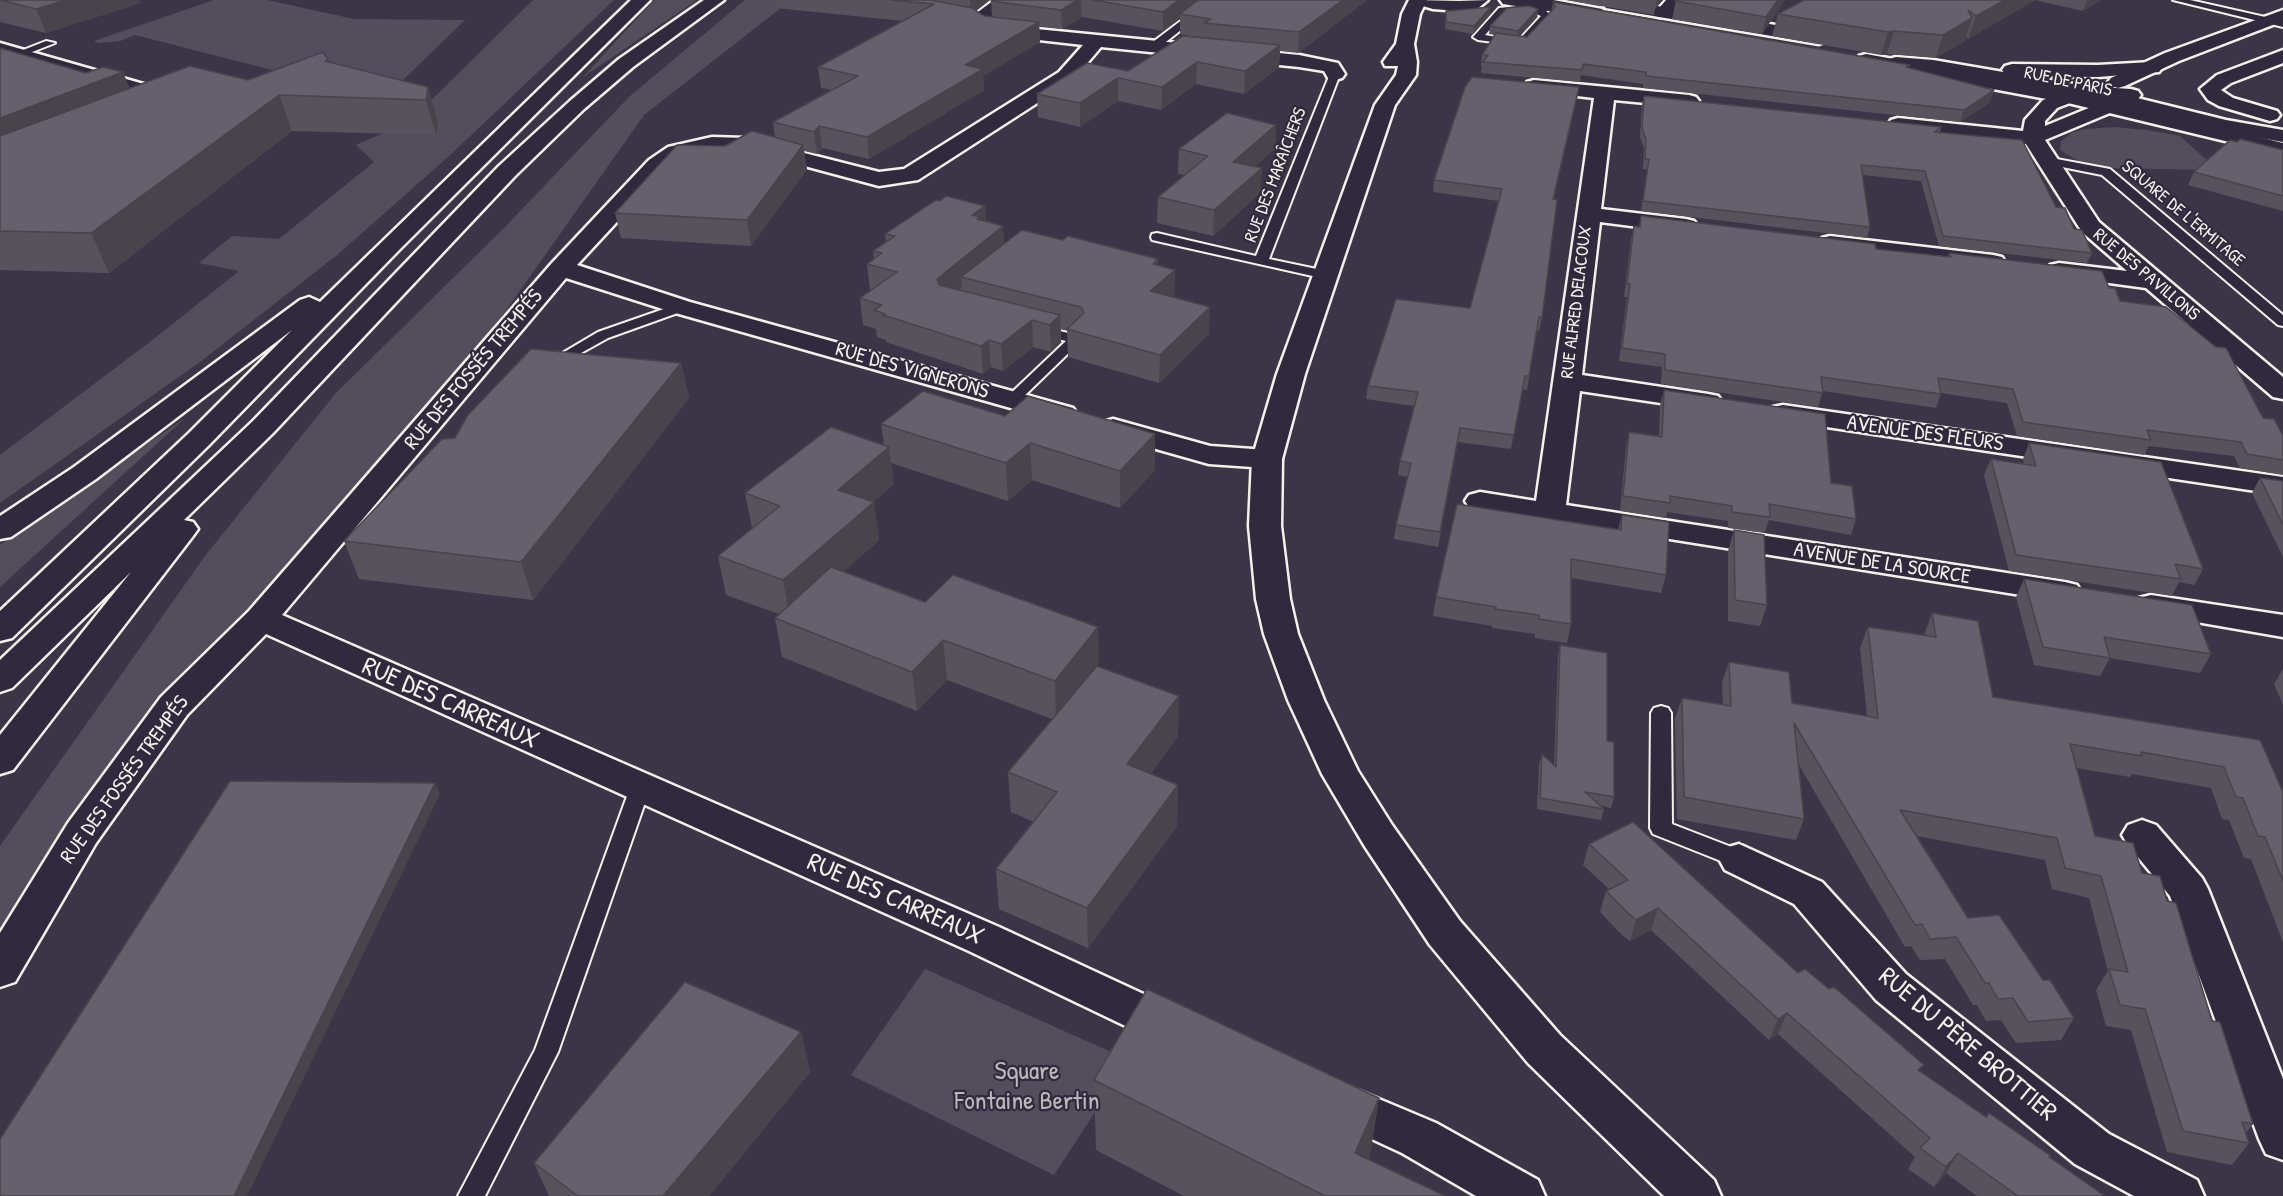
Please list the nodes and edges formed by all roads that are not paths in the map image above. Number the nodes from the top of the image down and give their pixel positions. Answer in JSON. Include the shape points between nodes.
{"nodes":[{"id":1,"x":641,"y":0,"type":"edge"},
{"id":2,"x":715,"y":0,"type":"edge"},
{"id":3,"x":1006,"y":0,"type":"edge"},
{"id":4,"x":1214,"y":0,"type":"edge"},
{"id":5,"x":1420,"y":0,"type":"edge"},
{"id":6,"x":1480,"y":0,"type":"edge"},
{"id":7,"x":1509,"y":0,"type":"edge"},
{"id":8,"x":1590,"y":0,"type":"edge"},
{"id":9,"x":2178,"y":0,"type":"edge"},
{"id":10,"x":1449,"y":6,"type":"junction"},
{"id":11,"x":1670,"y":6,"type":"edge"},
{"id":12,"x":1546,"y":8,"type":"junction"},
{"id":13,"x":2279,"y":23,"type":"edge"},
{"id":14,"x":1407,"y":37,"type":"junction"},
{"id":15,"x":1095,"y":42,"type":"junction"},
{"id":16,"x":50,"y":43,"type":"dead end"},
{"id":17,"x":1152,"y":47,"type":"junction"},
{"id":18,"x":9,"y":52,"type":"edge"},
{"id":19,"x":2283,"y":56,"type":"edge"},
{"id":20,"x":2152,"y":68,"type":"junction"},
{"id":21,"x":1335,"y":74,"type":"joint"},
{"id":22,"x":2006,"y":77,"type":"junction"},
{"id":23,"x":1510,"y":84,"type":"edge"},
{"id":24,"x":1605,"y":92,"type":"junction"},
{"id":25,"x":2103,"y":97,"type":"junction"},
{"id":26,"x":1710,"y":104,"type":"edge"},
{"id":27,"x":149,"y":113,"type":"edge"},
{"id":28,"x":2283,"y":119,"type":"edge"},
{"id":29,"x":1874,"y":121,"type":"edge"},
{"id":30,"x":2283,"y":135,"type":"edge"},
{"id":31,"x":2033,"y":138,"type":"junction"},
{"id":32,"x":2283,"y":149,"type":"edge"},
{"id":33,"x":2046,"y":161,"type":"junction"},
{"id":34,"x":1589,"y":214,"type":"junction"},
{"id":35,"x":1706,"y":228,"type":"edge"},
{"id":36,"x":1157,"y":237,"type":"dead end"},
{"id":37,"x":1811,"y":240,"type":"edge"},
{"id":38,"x":393,"y":243,"type":"junction"},
{"id":39,"x":1261,"y":261,"type":"junction"},
{"id":40,"x":561,"y":268,"type":"junction"},
{"id":41,"x":1326,"y":275,"type":"junction"},
{"id":42,"x":2153,"y":281,"type":"junction"},
{"id":43,"x":681,"y":307,"type":"junction"},
{"id":44,"x":2283,"y":322,"type":"edge"},
{"id":45,"x":1029,"y":327,"type":"edge"},
{"id":46,"x":538,"y":376,"type":"edge"},
{"id":47,"x":1567,"y":381,"type":"junction"},
{"id":48,"x":2283,"y":392,"type":"edge"},
{"id":49,"x":1012,"y":400,"type":"junction"},
{"id":50,"x":263,"y":427,"type":"junction"},
{"id":51,"x":1267,"y":459,"type":"junction"},
{"id":52,"x":2283,"y":486,"type":"edge"},
{"id":53,"x":1480,"y":501,"type":"dead end"},
{"id":54,"x":1550,"y":512,"type":"junction"},
{"id":55,"x":0,"y":530,"type":"edge"},
{"id":56,"x":261,"y":619,"type":"junction"},
{"id":57,"x":2283,"y":626,"type":"edge"},
{"id":58,"x":0,"y":630,"type":"edge"},
{"id":59,"x":0,"y":680,"type":"edge"},
{"id":60,"x":1661,"y":713,"type":"dead end"},
{"id":61,"x":0,"y":761,"type":"edge"},
{"id":62,"x":640,"y":788,"type":"junction"},
{"id":63,"x":2142,"y":835,"type":"dead end"},
{"id":64,"x":1738,"y":859,"type":"joint"},
{"id":65,"x":0,"y":970,"type":"edge"},
{"id":66,"x":1206,"y":1044,"type":"edge"},
{"id":67,"x":1302,"y":1086,"type":"edge"},
{"id":68,"x":2283,"y":1139,"type":"edge"},
{"id":69,"x":471,"y":1196,"type":"edge"},
{"id":70,"x":1521,"y":1196,"type":"edge"},
{"id":71,"x":1697,"y":1196,"type":"edge"},
{"id":72,"x":2180,"y":1196,"type":"edge"}],
"edges":[{"from":1,"to":38,"type":"main road"},
{"from":2,"to":50,"type":"main road","via":[[626,63],[507,171]]},
{"from":3,"to":15,"type":"main road","via":[[975,23],[992,30]]},
{"from":4,"to":17,"type":"lane"},
{"from":5,"to":10,"type":"main road"},
{"from":5,"to":14,"type":"main road"},
{"from":6,"to":10,"type":"main road","via":[[1466,6]]},
{"from":7,"to":12,"type":"main road"},
{"from":8,"to":11,"type":"main road"},
{"from":9,"to":13,"type":"lane"},
{"from":10,"to":14,"type":"main road","via":[[1427,16]]},
{"from":11,"to":12,"type":"main road","via":[[1832,47]]},
{"from":12,"to":12,"type":"lane","via":[[1547,16],[1520,44],[1478,37],[1502,10]]},
{"from":13,"to":20,"type":"main road","via":[[2172,57]]},
{"from":13,"to":25,"type":"main road","via":[[2176,74]]},
{"from":14,"to":41,"type":"main road","via":[[1406,75],[1385,105]]},
{"from":15,"to":17,"type":"main road"},
{"from":15,"to":40,"type":"main road","name":"RUE DES FOSSÉS TREMPÉS","via":[[1066,76],[910,175],[879,179],[745,144],[712,144],[676,152],[657,165]]},
{"from":16,"to":18,"type":"lane"},
{"from":17,"to":21,"type":"main road","via":[[1299,61],[1330,67]]},
{"from":18,"to":27,"type":"main road","via":[[175,98],[172,104]]},
{"from":19,"to":28,"type":"main road","via":[[2210,88],[2226,102]]},
{"from":20,"to":22,"type":"main road"},
{"from":20,"to":25,"type":"main road"},
{"from":21,"to":39,"type":"lane","name":"RUE DES MARAÎCHERS"},
{"from":22,"to":25,"type":"main road","name":"RUE DE PARIS"},
{"from":22,"to":25,"type":"main road","name":"RUE DE PARIS"},
{"from":22,"to":25,"type":"main road","via":[[1861,54]]},
{"from":23,"to":24,"type":"main road"},
{"from":24,"to":26,"type":"main road"},
{"from":24,"to":34,"type":"main road","name":"RUE ALFRED DELACOUX"},
{"from":25,"to":30,"type":"main road","name":"RUE DE PARIS"},
{"from":25,"to":31,"type":"main road"},
{"from":25,"to":31,"type":"main road","via":[[2050,104],[2035,120]]},
{"from":25,"to":32,"type":"main road","name":"RUE DE PARIS"},
{"from":29,"to":31,"type":"main road"},
{"from":31,"to":33,"type":"main road","name":"RUE DES PAVILLONS"},
{"from":33,"to":42,"type":"main road","name":"RUE DES PAVILLONS","via":[[2090,228]]},
{"from":33,"to":44,"type":"lane","name":"SQUARE DE L'ERMITAGE","via":[[2106,172]]},
{"from":34,"to":35,"type":"main road"},
{"from":34,"to":47,"type":"main road","name":"RUE ALFRED DELACOUX"},
{"from":36,"to":39,"type":"lane"},
{"from":37,"to":42,"type":"main road"},
{"from":38,"to":55,"type":"main road","via":[[85,472]]},
{"from":38,"to":58,"type":"main road","via":[[199,439]]},
{"from":39,"to":41,"type":"lane","name":"RUE DES MARAÎCHERS"},
{"from":40,"to":43,"type":"main road","name":"RUE DES VIGNERONS"},
{"from":40,"to":56,"type":"main road","name":"RUE DES FOSSÉS TREMPÉS"},
{"from":41,"to":51,"type":"main road","via":[[1282,402]]},
{"from":42,"to":48,"type":"main road","name":"RUE DES PAVILLONS"},
{"from":43,"to":46,"type":"lane","via":[[603,335],[546,367]]},
{"from":43,"to":49,"type":"main road","name":"RUE DES VIGNERONS"},
{"from":45,"to":49,"type":"lane","via":[[1076,339]]},
{"from":47,"to":52,"type":"main road","name":"AVENUE DES FLEURS"},
{"from":47,"to":54,"type":"main road","name":"RUE ALFRED DELACOUX"},
{"from":49,"to":51,"type":"main road","name":"RUE DES VIGNERONS","via":[[1209,455]]},
{"from":50,"to":59,"type":"main road"},
{"from":50,"to":61,"type":"main road"},
{"from":51,"to":71,"type":"main road","via":[[1266,537],[1281,634],[1341,774],[1416,892],[1479,974],[1544,1049]]},
{"from":53,"to":54,"type":"main road","name":"AVENUE DE LA SOURCE"},
{"from":54,"to":57,"type":"main road","name":"AVENUE DE LA SOURCE"},
{"from":56,"to":62,"type":"main road","name":"RUE DES CARREAUX"},
{"from":56,"to":65,"type":"main road","name":"RUE DES FOSSÉS TREMPÉS","via":[[174,706],[81,833]]},
{"from":60,"to":64,"type":"lane","via":[[1661,828]]},
{"from":62,"to":66,"type":"main road","name":"RUE DES CARREAUX","via":[[984,939]]},
{"from":62,"to":69,"type":"lane","via":[[546,1052]]},
{"from":63,"to":68,"type":"main road","via":[[2188,889]]},
{"from":64,"to":72,"type":"main road","name":"RUE DU PÈRE BROTTIER","via":[[1808,893],[1891,987],[2092,1149]]},
{"from":67,"to":70,"type":"main road","via":[[1419,1138]]}]}
